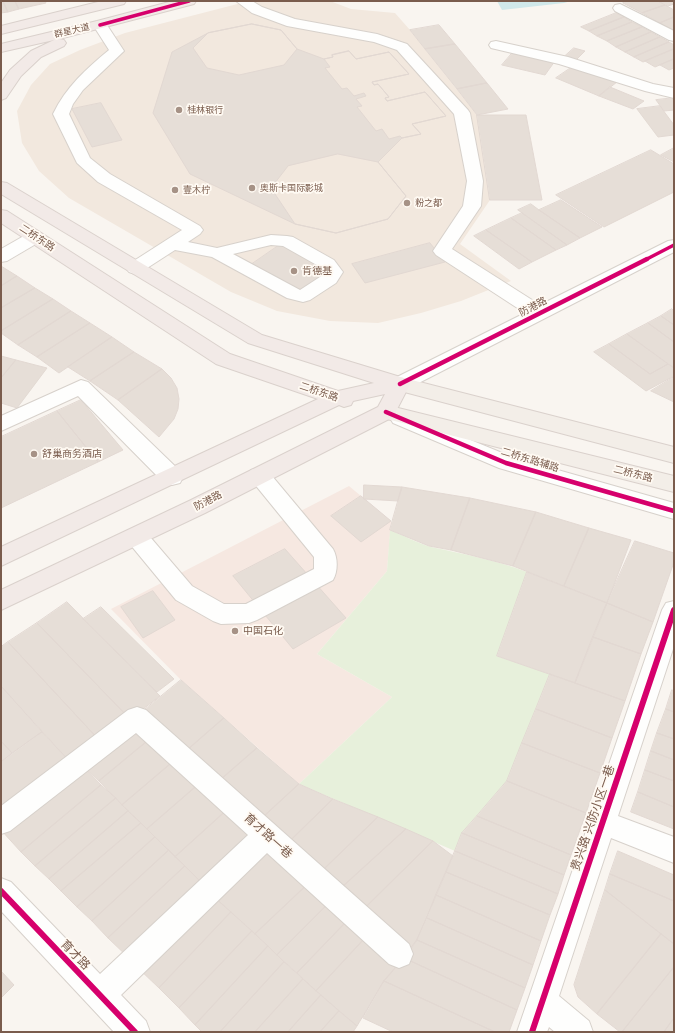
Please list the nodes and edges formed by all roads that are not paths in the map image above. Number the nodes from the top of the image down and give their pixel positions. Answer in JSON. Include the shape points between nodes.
{"nodes":[{"id":1,"x":119,"y":1,"type":"edge"},
{"id":2,"x":189,"y":1,"type":"edge"},
{"id":3,"x":243,"y":1,"type":"edge"},
{"id":4,"x":620,"y":8,"type":"dead end"},
{"id":5,"x":100,"y":25,"type":"junction"},
{"id":6,"x":1,"y":30,"type":"edge"},
{"id":7,"x":674,"y":37,"type":"edge"},
{"id":8,"x":496,"y":45,"type":"dead end"},
{"id":9,"x":1,"y":48,"type":"edge"},
{"id":10,"x":674,"y":93,"type":"edge"},
{"id":11,"x":1,"y":95,"type":"edge"},
{"id":12,"x":1,"y":187,"type":"edge"},
{"id":13,"x":1,"y":215,"type":"edge"},
{"id":14,"x":35,"y":237,"type":"junction"},
{"id":15,"x":173,"y":244,"type":"junction"},
{"id":16,"x":674,"y":245,"type":"edge"},
{"id":17,"x":217,"y":253,"type":"junction"},
{"id":18,"x":1,"y":257,"type":"edge"},
{"id":19,"x":135,"y":268,"type":"junction"},
{"id":20,"x":540,"y":314,"type":"junction"},
{"id":21,"x":400,"y":384,"type":"junction"},
{"id":22,"x":337,"y":398,"type":"junction"},
{"id":23,"x":386,"y":412,"type":"junction"},
{"id":24,"x":5,"y":420,"type":"edge"},
{"id":25,"x":674,"y":455,"type":"edge"},
{"id":26,"x":259,"y":476,"type":"junction"},
{"id":27,"x":172,"y":477,"type":"junction"},
{"id":28,"x":674,"y":484,"type":"edge"},
{"id":29,"x":674,"y":511,"type":"edge"},
{"id":30,"x":137,"y":537,"type":"junction"},
{"id":31,"x":1,"y":557,"type":"edge"},
{"id":32,"x":1,"y":601,"type":"edge"},
{"id":33,"x":674,"y":610,"type":"edge"},
{"id":34,"x":1,"y":822,"type":"edge"},
{"id":35,"x":602,"y":822,"type":"junction"},
{"id":36,"x":267,"y":835,"type":"junction"},
{"id":37,"x":674,"y":850,"type":"edge"},
{"id":38,"x":1,"y":891,"type":"edge"},
{"id":39,"x":399,"y":954,"type":"dead end"},
{"id":40,"x":100,"y":995,"type":"junction"},
{"id":41,"x":542,"y":1001,"type":"junction"},
{"id":42,"x":135,"y":1032,"type":"edge"},
{"id":43,"x":532,"y":1032,"type":"edge"},
{"id":44,"x":578,"y":1032,"type":"edge"}],
"edges":[{"from":1,"to":6,"type":"highway","name":"群星大道"},
{"from":2,"to":5,"type":"highway","name":"群星大道"},
{"from":3,"to":20,"type":"street","via":[[256,10],[292,23],[377,38],[402,47],[462,113],[475,181],[472,206],[442,251]]},
{"from":4,"to":7,"type":"street"},
{"from":5,"to":9,"type":"highway","name":"群星大道"},
{"from":5,"to":11,"type":"highway","via":[[36,54],[15,73]]},
{"from":5,"to":15,"type":"street","via":[[118,51],[76,86],[61,114],[83,160],[104,178],[194,230]]},
{"from":8,"to":10,"type":"street","via":[[563,60],[650,88]]},
{"from":12,"to":19,"type":"highway"},
{"from":13,"to":14,"type":"highway","name":"二桥东路"},
{"from":14,"to":18,"type":"street"},
{"from":14,"to":22,"type":"highway","name":"二桥东路","via":[[223,359]]},
{"from":15,"to":17,"type":"street"},
{"from":15,"to":19,"type":"street"},
{"from":16,"to":20,"type":"street","name":"防港路"},
{"from":17,"to":17,"type":"street","via":[[294,294],[304,296],[330,278],[334,272],[328,264],[287,241],[270,240]]},
{"from":19,"to":21,"type":"highway","via":[[255,339]]},
{"from":20,"to":21,"type":"street","name":"防港路"},
{"from":21,"to":22,"type":"highway","name":"防港路"},
{"from":21,"to":23,"type":"highway"},
{"from":21,"to":25,"type":"main road"},
{"from":22,"to":23,"type":"highway","name":"二桥东路"},
{"from":22,"to":27,"type":"highway","name":"防港路"},
{"from":23,"to":26,"type":"highway","name":"防港路"},
{"from":23,"to":28,"type":"main road","name":"二桥东路"},
{"from":23,"to":29,"type":"street","name":"二桥东路辅路","via":[[506,463]]},
{"from":24,"to":27,"type":"street","via":[[81,387]]},
{"from":26,"to":30,"type":"highway","name":"防港路"},
{"from":26,"to":30,"type":"street","via":[[325,555],[325,574],[249,613],[221,614],[184,593]]},
{"from":27,"to":31,"type":"highway","name":"防港路"},
{"from":30,"to":32,"type":"highway","name":"防港路"},
{"from":33,"to":35,"type":"street","name":"贵兴路 兴防小区一巷"},
{"from":34,"to":36,"type":"street","name":"育才路一巷","via":[[137,718]]},
{"from":35,"to":37,"type":"street"},
{"from":35,"to":41,"type":"street","name":"贵兴路 兴防小区一巷"},
{"from":36,"to":39,"type":"street","name":"育才路一巷"},
{"from":36,"to":40,"type":"street"},
{"from":38,"to":40,"type":"street","name":"育才路"},
{"from":40,"to":42,"type":"street","name":"育才路"},
{"from":41,"to":43,"type":"street","name":"贵兴路 兴防小区一巷"},
{"from":41,"to":44,"type":"street"}]}
